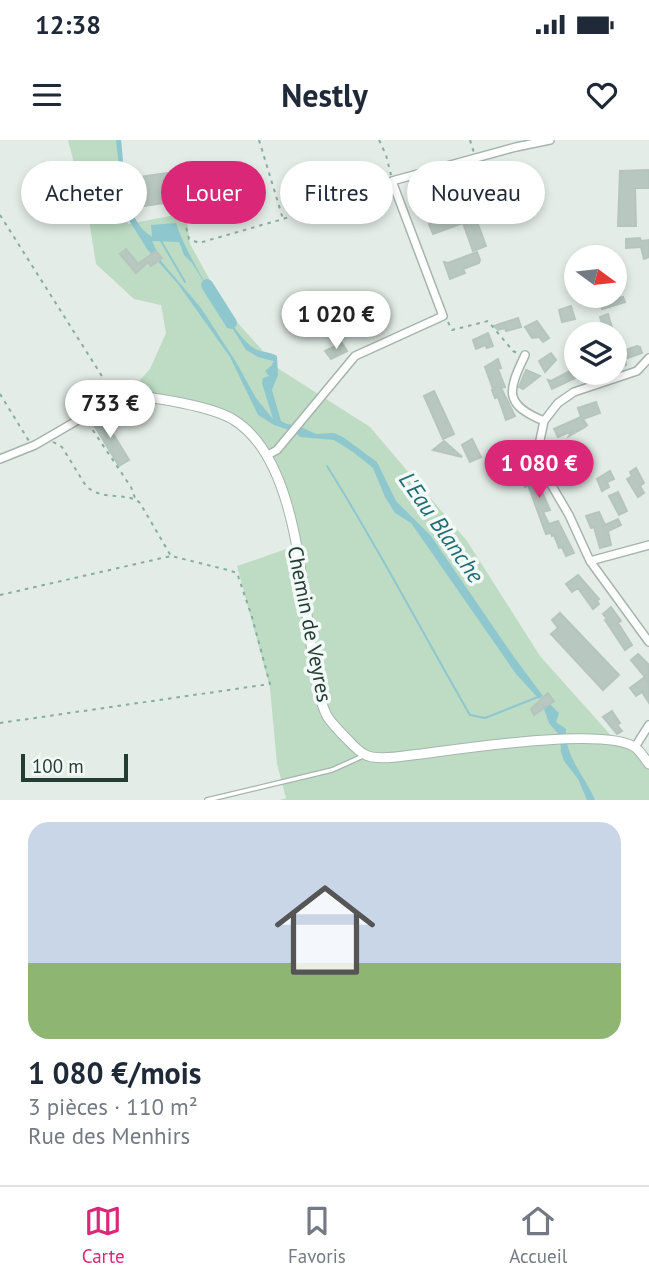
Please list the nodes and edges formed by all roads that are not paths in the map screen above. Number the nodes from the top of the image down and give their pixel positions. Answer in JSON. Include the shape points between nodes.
{"nodes":[{"id":1,"x":550,"y":140,"type":"edge"},
{"id":2,"x":525,"y":355,"type":"road end"},
{"id":3,"x":649,"y":358,"type":"edge"},
{"id":4,"x":126,"y":395,"type":"joint"},
{"id":5,"x":544,"y":421,"type":"junction"},
{"id":6,"x":268,"y":456,"type":"junction"},
{"id":7,"x":0,"y":459,"type":"edge"},
{"id":8,"x":649,"y":545,"type":"edge"},
{"id":9,"x":590,"y":561,"type":"junction"},
{"id":10,"x":649,"y":642,"type":"edge"},
{"id":11,"x":649,"y":725,"type":"edge"},
{"id":12,"x":635,"y":747,"type":"junction"},
{"id":13,"x":365,"y":755,"type":"junction"},
{"id":14,"x":649,"y":764,"type":"edge"},
{"id":15,"x":207,"y":800,"type":"edge"}],
"edges":[{"from":1,"to":6,"type":"street","via":[[392,181],[443,316],[355,356]]},
{"from":2,"to":5,"type":"street","via":[[511,384],[513,401],[524,413]]},
{"from":3,"to":5,"type":"street","via":[[626,376],[574,392]]},
{"from":4,"to":6,"type":"street","name":"Chemin de Veyres","via":[[196,406],[233,419]]},
{"from":4,"to":7,"type":"street"},
{"from":5,"to":9,"type":"street","via":[[539,444],[542,470]]},
{"from":6,"to":13,"type":"street","name":"Chemin de Veyres","via":[[284,490],[327,716]]},
{"from":8,"to":9,"type":"street"},
{"from":9,"to":10,"type":"street"},
{"from":11,"to":12,"type":"street"},
{"from":12,"to":13,"type":"street","via":[[615,740],[558,740],[390,758]]},
{"from":12,"to":14,"type":"street"},
{"from":13,"to":15,"type":"lane","via":[[332,770]]}]}
